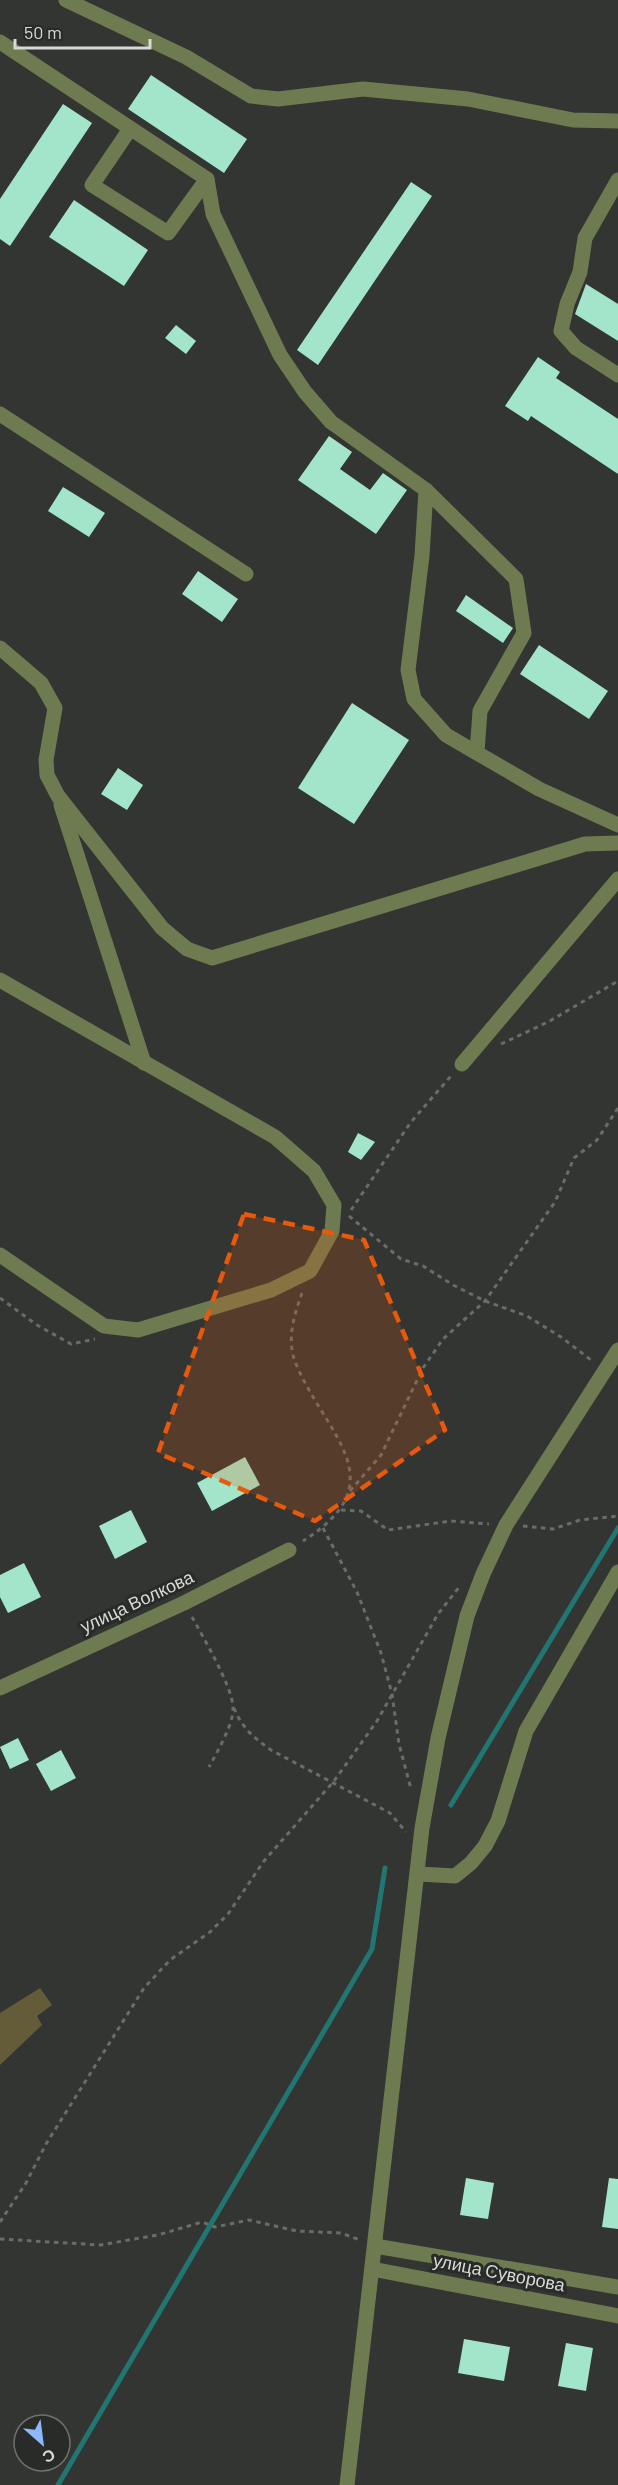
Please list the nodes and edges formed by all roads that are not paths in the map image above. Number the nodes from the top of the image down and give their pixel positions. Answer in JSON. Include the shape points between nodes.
{"nodes":[{"id":1,"x":66,"y":0,"type":"edge"},
{"id":2,"x":0,"y":42,"type":"edge"},
{"id":3,"x":618,"y":121,"type":"edge"},
{"id":4,"x":130,"y":129,"type":"junction"},
{"id":5,"x":207,"y":179,"type":"junction"},
{"id":6,"x":618,"y":180,"type":"edge"},
{"id":7,"x":618,"y":375,"type":"edge"},
{"id":8,"x":0,"y":414,"type":"edge"},
{"id":9,"x":426,"y":490,"type":"junction"},
{"id":10,"x":246,"y":574,"type":"dead end"},
{"id":11,"x":0,"y":648,"type":"edge"},
{"id":12,"x":477,"y":752,"type":"junction"},
{"id":13,"x":58,"y":796,"type":"junction"},
{"id":14,"x":618,"y":825,"type":"edge"},
{"id":15,"x":618,"y":843,"type":"edge"},
{"id":16,"x":618,"y":879,"type":"edge"},
{"id":17,"x":0,"y":980,"type":"edge"},
{"id":18,"x":144,"y":1063,"type":"junction"},
{"id":19,"x":462,"y":1064,"type":"road end"},
{"id":20,"x":0,"y":1255,"type":"edge"},
{"id":21,"x":618,"y":1350,"type":"edge"},
{"id":22,"x":289,"y":1550,"type":"road end"},
{"id":23,"x":618,"y":1572,"type":"edge"},
{"id":24,"x":0,"y":1688,"type":"edge"},
{"id":25,"x":418,"y":1874,"type":"junction"},
{"id":26,"x":375,"y":2246,"type":"junction"},
{"id":27,"x":372,"y":2269,"type":"junction"},
{"id":28,"x":618,"y":2287,"type":"edge"},
{"id":29,"x":618,"y":2316,"type":"edge"},
{"id":30,"x":347,"y":2485,"type":"edge"}],
"edges":[{"from":1,"to":3,"type":"street","via":[[186,57],[251,96],[278,99],[363,89],[468,99],[573,120]]},
{"from":2,"to":4,"type":"street"},
{"from":4,"to":5,"type":"street"},
{"from":4,"to":5,"type":"street","via":[[92,184],[168,233]]},
{"from":5,"to":9,"type":"street","via":[[213,214],[280,355],[305,392],[331,422]]},
{"from":6,"to":7,"type":"street","via":[[585,238],[580,272],[561,331],[576,348]]},
{"from":8,"to":10,"type":"street"},
{"from":9,"to":12,"type":"street","via":[[408,670],[414,699],[446,735]]},
{"from":9,"to":12,"type":"street","via":[[516,579],[524,633],[480,711]]},
{"from":11,"to":13,"type":"street","via":[[41,683],[55,708],[46,760],[47,775]]},
{"from":12,"to":14,"type":"street","via":[[539,789]]},
{"from":13,"to":15,"type":"street","via":[[162,928],[187,950],[212,958],[585,844]]},
{"from":13,"to":18,"type":"street"},
{"from":16,"to":19,"type":"street"},
{"from":17,"to":18,"type":"street"},
{"from":18,"to":20,"type":"street","via":[[275,1137],[314,1171],[334,1205],[332,1231],[310,1270],[271,1290],[138,1330],[104,1326]]},
{"from":21,"to":25,"type":"street","via":[[506,1525],[483,1574],[467,1616],[438,1738]]},
{"from":22,"to":24,"type":"street","name":"улица Волкова"},
{"from":23,"to":25,"type":"street","via":[[526,1731],[498,1821],[485,1846],[455,1875]]},
{"from":25,"to":26,"type":"street"},
{"from":26,"to":27,"type":"street"},
{"from":26,"to":28,"type":"street","name":"улица Суворова"},
{"from":27,"to":29,"type":"street","name":"улица Суворова"},
{"from":27,"to":30,"type":"street"}]}
